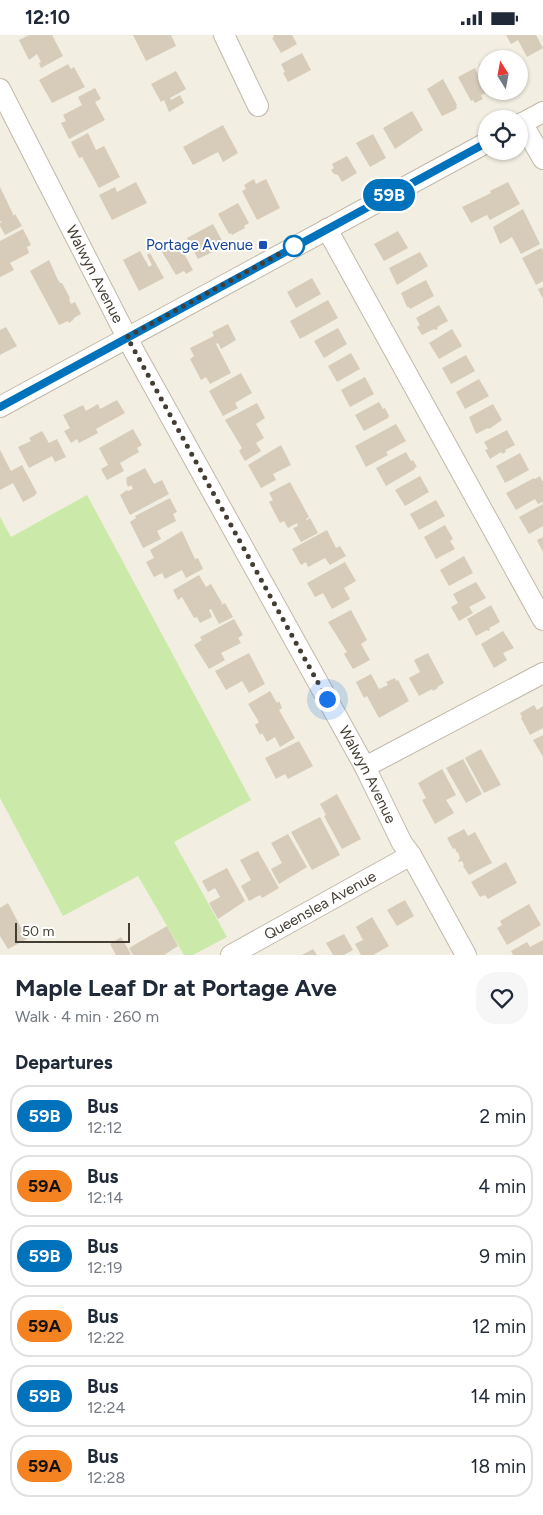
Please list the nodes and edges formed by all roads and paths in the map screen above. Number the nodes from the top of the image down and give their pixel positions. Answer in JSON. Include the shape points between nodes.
{"nodes":[{"id":1,"x":224,"y":35,"type":"edge"},
{"id":2,"x":0,"y":89,"type":"edge"},
{"id":3,"x":258,"y":107,"type":"dead end"},
{"id":4,"x":543,"y":112,"type":"edge"},
{"id":5,"x":528,"y":120,"type":"edge"},
{"id":6,"x":528,"y":135,"type":"edge"},
{"id":7,"x":478,"y":147,"type":"edge"},
{"id":8,"x":543,"y":159,"type":"edge"},
{"id":9,"x":327,"y":229,"type":"junction"},
{"id":10,"x":127,"y":337,"type":"junction"},
{"id":11,"x":0,"y":407,"type":"edge"},
{"id":12,"x":543,"y":620,"type":"edge"},
{"id":13,"x":543,"y":673,"type":"edge"},
{"id":14,"x":365,"y":767,"type":"junction"},
{"id":15,"x":411,"y":855,"type":"junction"},
{"id":16,"x":231,"y":955,"type":"edge"},
{"id":17,"x":466,"y":955,"type":"edge"}],
"edges":[{"from":1,"to":3,"type":"street"},
{"from":2,"to":10,"type":"street","name":"Walwyn Avenue"},
{"from":4,"to":5,"type":"street"},
{"from":6,"to":8,"type":"street"},
{"from":7,"to":9,"type":"street"},
{"from":9,"to":10,"type":"street"},
{"from":9,"to":12,"type":"street"},
{"from":10,"to":11,"type":"street"},
{"from":10,"to":14,"type":"street","name":"Walwyn Avenue"},
{"from":13,"to":14,"type":"street"},
{"from":14,"to":15,"type":"street","name":"Walwyn Avenue"},
{"from":15,"to":16,"type":"street","name":"Queenslea Avenue"},
{"from":15,"to":17,"type":"street","name":"Walwyn Avenue"}]}
